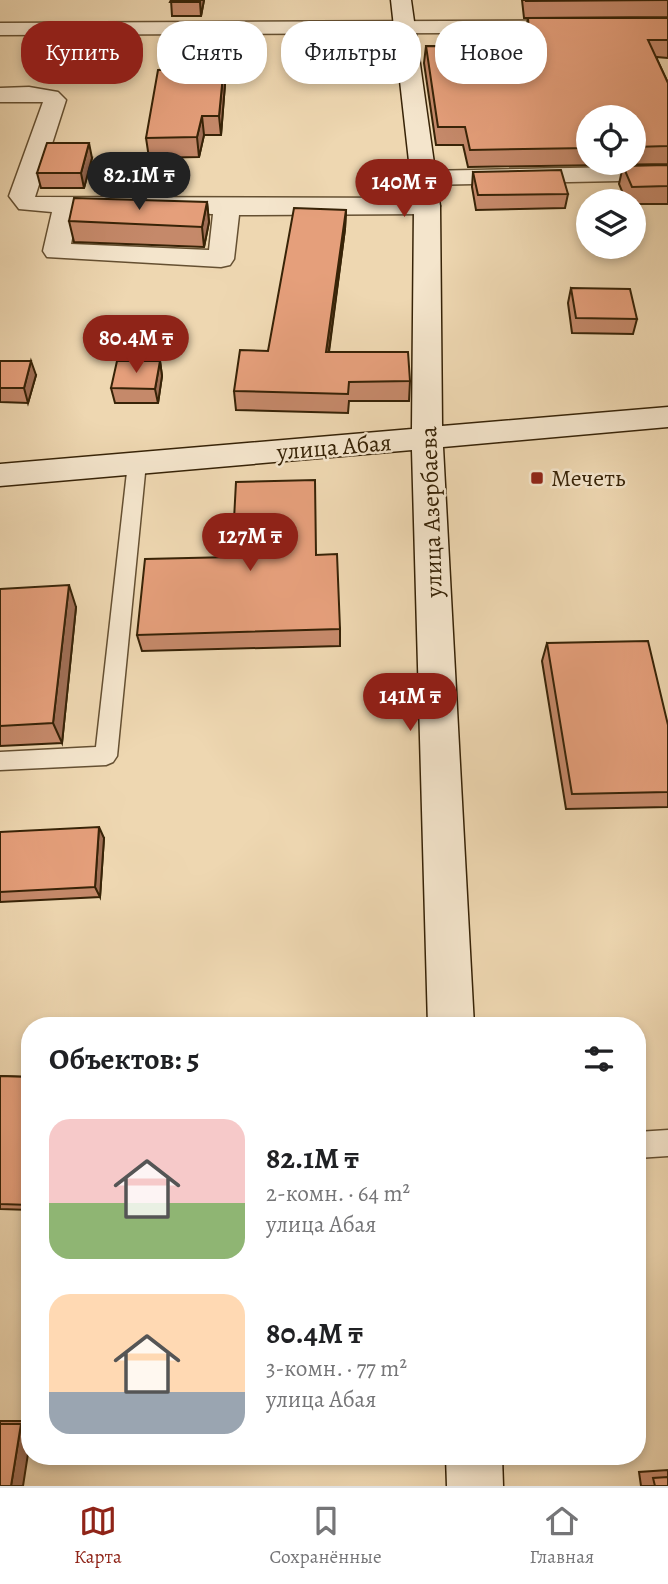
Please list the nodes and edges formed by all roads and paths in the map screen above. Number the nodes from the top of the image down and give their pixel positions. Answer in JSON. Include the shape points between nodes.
{"nodes":[{"id":1,"x":401,"y":0,"type":"edge"},
{"id":2,"x":403,"y":21,"type":"edge"},
{"id":3,"x":421,"y":26,"type":"edge"},
{"id":4,"x":668,"y":26,"type":"edge"},
{"id":5,"x":281,"y":27,"type":"edge"},
{"id":6,"x":0,"y":29,"type":"edge"},
{"id":7,"x":412,"y":84,"type":"edge"},
{"id":8,"x":0,"y":95,"type":"edge"},
{"id":9,"x":668,"y":173,"type":"edge"},
{"id":10,"x":425,"y":178,"type":"junction"},
{"id":11,"x":66,"y":206,"type":"junction"},
{"id":12,"x":427,"y":206,"type":"junction"},
{"id":13,"x":227,"y":207,"type":"junction"},
{"id":14,"x":668,"y":417,"type":"edge"},
{"id":15,"x":427,"y":438,"type":"junction"},
{"id":16,"x":137,"y":463,"type":"junction"},
{"id":17,"x":0,"y":475,"type":"edge"},
{"id":18,"x":0,"y":761,"type":"edge"},
{"id":19,"x":451,"y":1017,"type":"edge"},
{"id":20,"x":668,"y":1143,"type":"edge"},
{"id":21,"x":646,"y":1145,"type":"edge"},
{"id":22,"x":474,"y":1465,"type":"edge"},
{"id":23,"x":475,"y":1486,"type":"edge"}],
"edges":[{"from":1,"to":2,"type":"street","name":"улица Азербаева"},
{"from":3,"to":4,"type":"street"},
{"from":5,"to":6,"type":"street"},
{"from":7,"to":10,"type":"street","name":"улица Азербаева"},
{"from":8,"to":11,"type":"street","via":[[41,94],[55,100],[21,196],[28,204]]},
{"from":9,"to":10,"type":"street"},
{"from":10,"to":12,"type":"street","name":"улица Азербаева"},
{"from":11,"to":13,"type":"street"},
{"from":11,"to":13,"type":"street","via":[[56,251],[221,259]]},
{"from":12,"to":13,"type":"street"},
{"from":12,"to":15,"type":"street","name":"улица Азербаева"},
{"from":14,"to":15,"type":"street","name":"улица Абая"},
{"from":15,"to":16,"type":"street","name":"улица Абая"},
{"from":15,"to":19,"type":"street","name":"улица Азербаева"},
{"from":16,"to":17,"type":"street","name":"улица Абая"},
{"from":16,"to":18,"type":"lane","via":[[106,756]]},
{"from":20,"to":21,"type":"lane"},
{"from":22,"to":23,"type":"street"}]}
